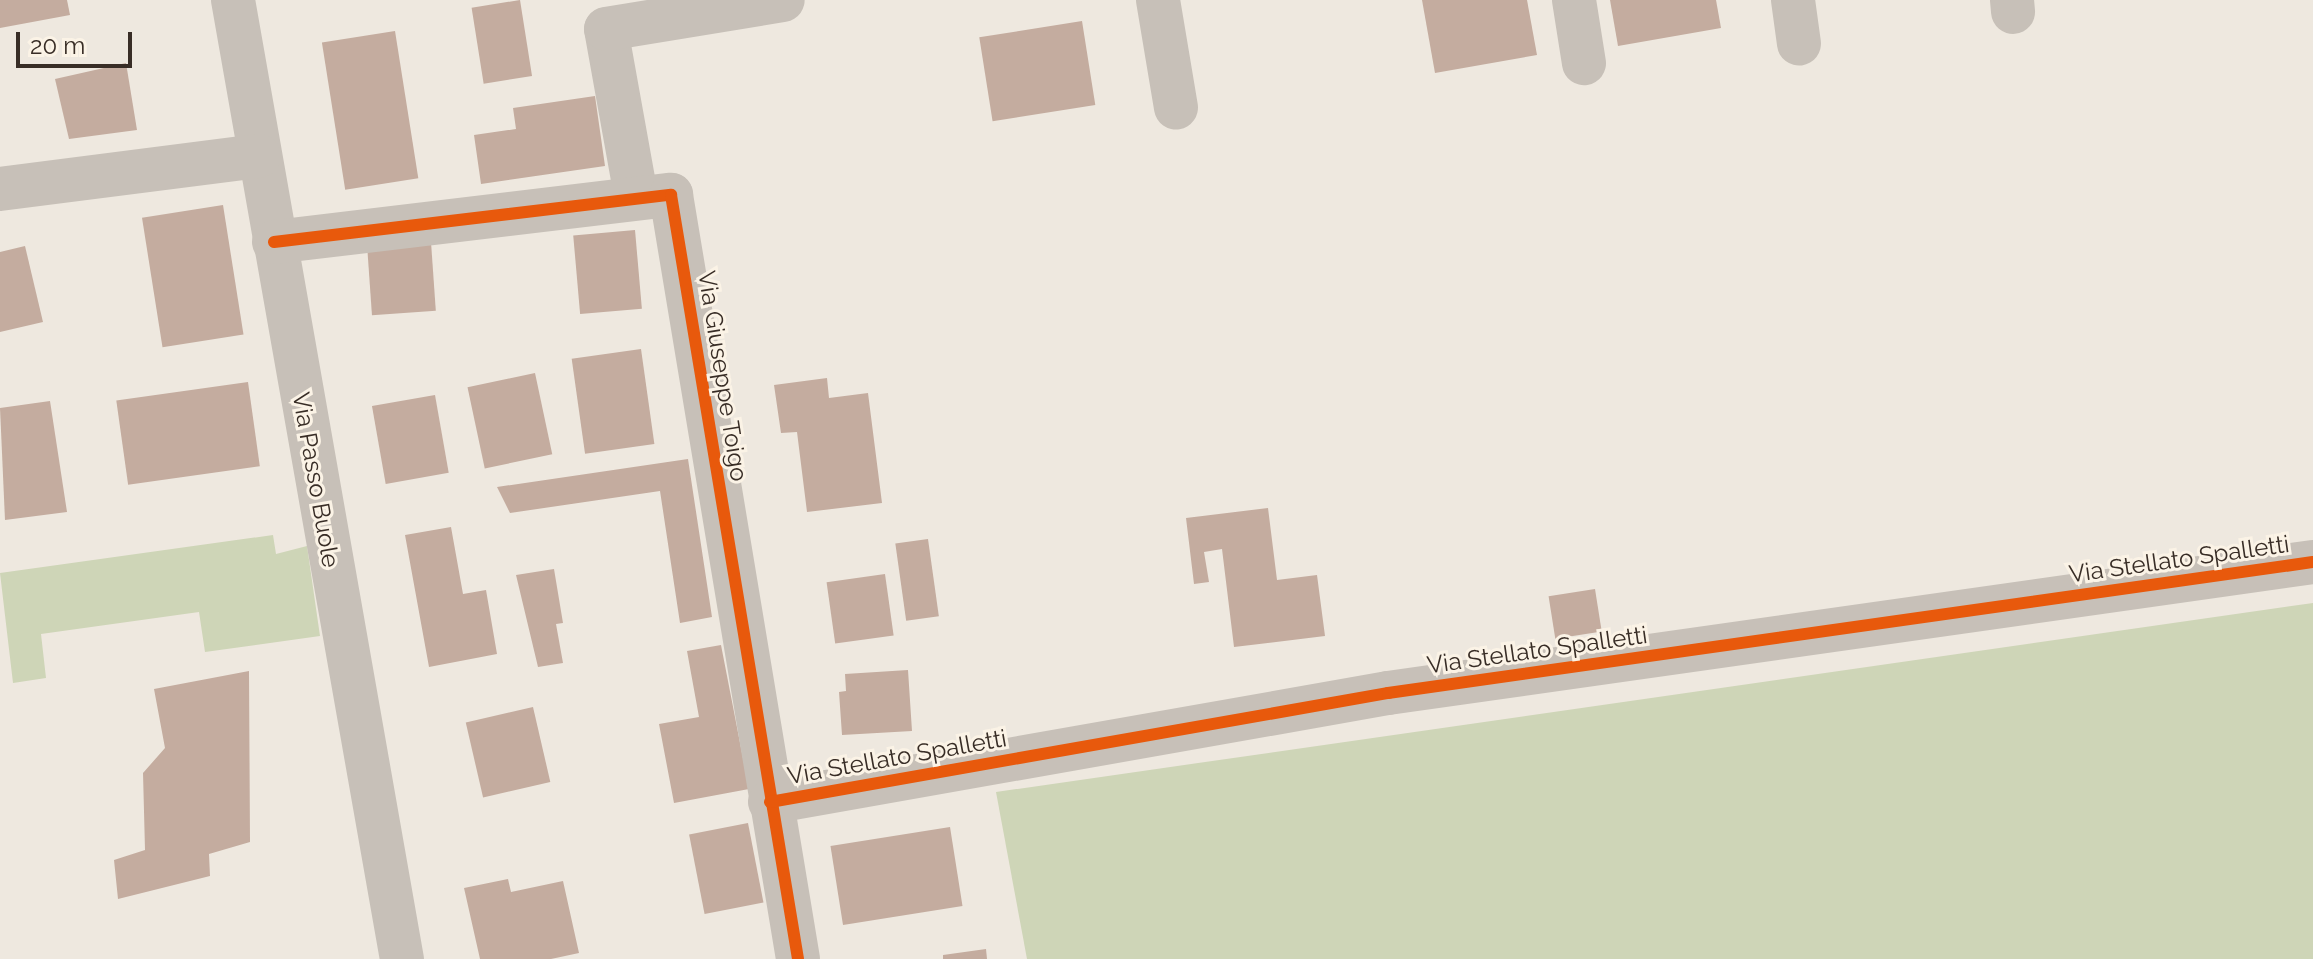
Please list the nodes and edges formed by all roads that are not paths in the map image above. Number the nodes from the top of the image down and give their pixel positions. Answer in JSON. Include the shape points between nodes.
{"nodes":[{"id":1,"x":233,"y":0,"type":"edge"},
{"id":2,"x":783,"y":0,"type":"edge"},
{"id":3,"x":1158,"y":0,"type":"edge"},
{"id":4,"x":1574,"y":0,"type":"edge"},
{"id":5,"x":1793,"y":0,"type":"edge"},
{"id":6,"x":1799,"y":44,"type":"dead end"},
{"id":7,"x":1584,"y":63,"type":"dead end"},
{"id":8,"x":1176,"y":107,"type":"dead end"},
{"id":9,"x":259,"y":156,"type":"junction"},
{"id":10,"x":633,"y":179,"type":"dead end"},
{"id":11,"x":0,"y":189,"type":"edge"},
{"id":12,"x":274,"y":242,"type":"junction"},
{"id":13,"x":2313,"y":562,"type":"edge"},
{"id":14,"x":770,"y":802,"type":"junction"},
{"id":15,"x":402,"y":959,"type":"edge"},
{"id":16,"x":798,"y":959,"type":"edge"}],
"edges":[{"from":1,"to":9,"type":"street","name":"Via Passo Buole"},
{"from":2,"to":10,"type":"street","via":[[606,29]]},
{"from":3,"to":8,"type":"street"},
{"from":4,"to":7,"type":"street"},
{"from":5,"to":6,"type":"street"},
{"from":9,"to":11,"type":"street"},
{"from":9,"to":12,"type":"street","name":"Via Passo Buole"},
{"from":12,"to":14,"type":"street","name":"Via Giuseppe Toigo","via":[[671,195]]},
{"from":12,"to":15,"type":"street","name":"Via Passo Buole"},
{"from":13,"to":14,"type":"street","name":"Via Stellato Spalletti","via":[[1388,693]]},
{"from":14,"to":16,"type":"street","name":"Via Giuseppe Toigo"}]}
